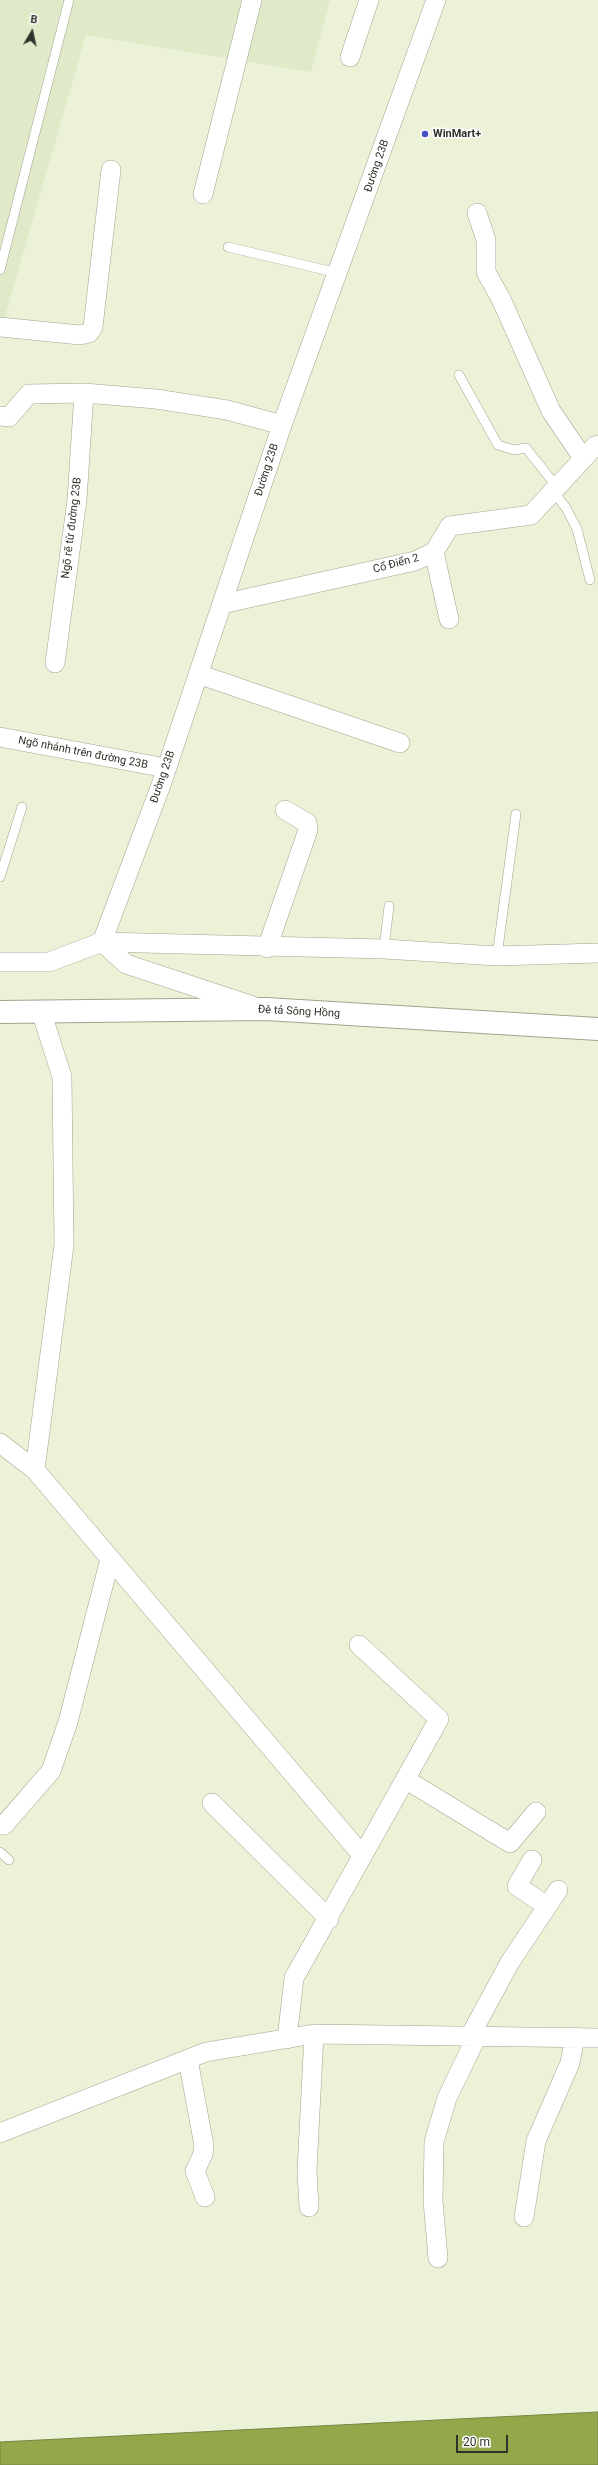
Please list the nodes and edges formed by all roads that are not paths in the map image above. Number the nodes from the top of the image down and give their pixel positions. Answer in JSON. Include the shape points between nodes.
{"nodes":[{"id":1,"x":69,"y":0,"type":"edge"},
{"id":2,"x":252,"y":0,"type":"edge"},
{"id":3,"x":369,"y":0,"type":"edge"},
{"id":4,"x":436,"y":0,"type":"edge"},
{"id":5,"x":350,"y":57,"type":"dead end"},
{"id":6,"x":111,"y":170,"type":"dead end"},
{"id":7,"x":204,"y":194,"type":"dead end"},
{"id":8,"x":477,"y":213,"type":"dead end"},
{"id":9,"x":228,"y":247,"type":"dead end"},
{"id":10,"x":0,"y":270,"type":"edge"},
{"id":11,"x":338,"y":274,"type":"junction"},
{"id":12,"x":0,"y":327,"type":"edge"},
{"id":13,"x":459,"y":375,"type":"dead end"},
{"id":14,"x":84,"y":393,"type":"junction"},
{"id":15,"x":0,"y":416,"type":"edge"},
{"id":16,"x":282,"y":425,"type":"junction"},
{"id":17,"x":598,"y":446,"type":"edge"},
{"id":18,"x":583,"y":458,"type":"junction"},
{"id":19,"x":555,"y":489,"type":"junction"},
{"id":20,"x":434,"y":552,"type":"junction"},
{"id":21,"x":590,"y":580,"type":"dead end"},
{"id":22,"x":222,"y":604,"type":"junction"},
{"id":23,"x":449,"y":619,"type":"dead end"},
{"id":24,"x":55,"y":663,"type":"dead end"},
{"id":25,"x":198,"y":674,"type":"junction"},
{"id":26,"x":0,"y":737,"type":"edge"},
{"id":27,"x":400,"y":743,"type":"dead end"},
{"id":28,"x":166,"y":768,"type":"junction"},
{"id":29,"x":22,"y":807,"type":"dead end"},
{"id":30,"x":285,"y":810,"type":"dead end"},
{"id":31,"x":516,"y":814,"type":"dead end"},
{"id":32,"x":0,"y":877,"type":"edge"},
{"id":33,"x":389,"y":906,"type":"dead end"},
{"id":34,"x":102,"y":942,"type":"junction"},
{"id":35,"x":267,"y":948,"type":"junction"},
{"id":36,"x":384,"y":949,"type":"junction"},
{"id":37,"x":598,"y":953,"type":"edge"},
{"id":38,"x":497,"y":956,"type":"junction"},
{"id":39,"x":0,"y":962,"type":"edge"},
{"id":40,"x":266,"y":1009,"type":"junction"},
{"id":41,"x":40,"y":1011,"type":"junction"},
{"id":42,"x":0,"y":1012,"type":"edge"},
{"id":43,"x":598,"y":1028,"type":"edge"},
{"id":44,"x":0,"y":1443,"type":"edge"},
{"id":45,"x":35,"y":1470,"type":"junction"},
{"id":46,"x":110,"y":1559,"type":"junction"},
{"id":47,"x":360,"y":1645,"type":"dead end"},
{"id":48,"x":405,"y":1779,"type":"junction"},
{"id":49,"x":212,"y":1803,"type":"dead end"},
{"id":50,"x":536,"y":1812,"type":"dead end"},
{"id":51,"x":4,"y":1825,"type":"dead end"},
{"id":52,"x":0,"y":1852,"type":"edge"},
{"id":53,"x":362,"y":1855,"type":"junction"},
{"id":54,"x":9,"y":1860,"type":"dead end"},
{"id":55,"x":532,"y":1860,"type":"dead end"},
{"id":56,"x":558,"y":1890,"type":"dead end"},
{"id":57,"x":547,"y":1906,"type":"junction"},
{"id":58,"x":329,"y":1919,"type":"junction"},
{"id":59,"x":314,"y":2034,"type":"junction"},
{"id":60,"x":591,"y":2035,"type":"edge"},
{"id":61,"x":473,"y":2036,"type":"junction"},
{"id":62,"x":287,"y":2039,"type":"junction"},
{"id":63,"x":188,"y":2059,"type":"junction"},
{"id":64,"x":0,"y":2133,"type":"edge"},
{"id":65,"x":205,"y":2198,"type":"dead end"},
{"id":66,"x":309,"y":2207,"type":"dead end"},
{"id":67,"x":524,"y":2217,"type":"dead end"},
{"id":68,"x":438,"y":2258,"type":"dead end"}],
"edges":[{"from":1,"to":10,"type":"lane"},
{"from":2,"to":7,"type":"street"},
{"from":3,"to":5,"type":"street"},
{"from":4,"to":11,"type":"street","name":"Đường 23B"},
{"from":6,"to":12,"type":"street","via":[[93,327],[89,333],[80,335]]},
{"from":8,"to":18,"type":"street","via":[[486,240],[486,272],[551,411]]},
{"from":9,"to":11,"type":"lane"},
{"from":11,"to":16,"type":"street","name":"Đường 23B"},
{"from":13,"to":19,"type":"lane","via":[[498,445],[514,450],[526,448]]},
{"from":14,"to":15,"type":"street","via":[[29,394],[9,417]]},
{"from":14,"to":16,"type":"street","via":[[156,399],[226,410]]},
{"from":14,"to":24,"type":"street","name":"Ngõ rẽ từ đường 23B","via":[[77,500]]},
{"from":16,"to":22,"type":"street","name":"Đường 23B"},
{"from":17,"to":18,"type":"street","name":"Cổ Điển 2"},
{"from":18,"to":19,"type":"street","name":"Cổ Điển 2"},
{"from":19,"to":20,"type":"street","name":"Cổ Điển 2","via":[[531,515],[450,526]]},
{"from":19,"to":21,"type":"lane","via":[[577,528]]},
{"from":20,"to":22,"type":"street","name":"Cổ Điển 2","via":[[415,561]]},
{"from":20,"to":23,"type":"street"},
{"from":22,"to":25,"type":"street","name":"Đường 23B"},
{"from":25,"to":27,"type":"street"},
{"from":25,"to":28,"type":"street","name":"Đường 23B"},
{"from":26,"to":28,"type":"street","name":"Ngõ nhánh trên đường 23B"},
{"from":28,"to":34,"type":"street","name":"Đường 23B"},
{"from":29,"to":32,"type":"lane"},
{"from":30,"to":35,"type":"street","via":[[307,824],[308,830]]},
{"from":31,"to":38,"type":"lane"},
{"from":33,"to":36,"type":"lane"},
{"from":34,"to":35,"type":"street"},
{"from":34,"to":39,"type":"street","via":[[49,962]]},
{"from":34,"to":40,"type":"street","via":[[126,964]]},
{"from":35,"to":36,"type":"street"},
{"from":36,"to":38,"type":"street"},
{"from":37,"to":38,"type":"street"},
{"from":40,"to":41,"type":"main road","name":"Đê tả Sông Hồng"},
{"from":40,"to":43,"type":"main road","name":"Đê tả Sông Hồng"},
{"from":41,"to":42,"type":"main road","name":"Đê tả Sông Hồng"},
{"from":41,"to":45,"type":"street","via":[[62,1077],[64,1245]]},
{"from":44,"to":45,"type":"street"},
{"from":45,"to":46,"type":"street"},
{"from":46,"to":51,"type":"street","via":[[68,1722],[52,1771]]},
{"from":46,"to":53,"type":"street"},
{"from":47,"to":48,"type":"street","via":[[439,1719]]},
{"from":48,"to":50,"type":"street","via":[[510,1843]]},
{"from":48,"to":53,"type":"street"},
{"from":49,"to":58,"type":"street"},
{"from":52,"to":54,"type":"lane"},
{"from":53,"to":58,"type":"street"},
{"from":55,"to":57,"type":"street","via":[[517,1886]]},
{"from":56,"to":57,"type":"street"},
{"from":57,"to":61,"type":"street","via":[[510,1962]]},
{"from":58,"to":62,"type":"street","via":[[294,1978]]},
{"from":59,"to":61,"type":"street"},
{"from":59,"to":62,"type":"street"},
{"from":59,"to":66,"type":"street","via":[[307,2171]]},
{"from":60,"to":61,"type":"street"},
{"from":60,"to":67,"type":"street","via":[[570,2063],[536,2141]]},
{"from":61,"to":68,"type":"street","via":[[447,2098],[434,2142],[433,2201]]},
{"from":62,"to":63,"type":"street","via":[[206,2052]]},
{"from":63,"to":64,"type":"street"},
{"from":63,"to":65,"type":"street","via":[[204,2146],[195,2171]]}]}
